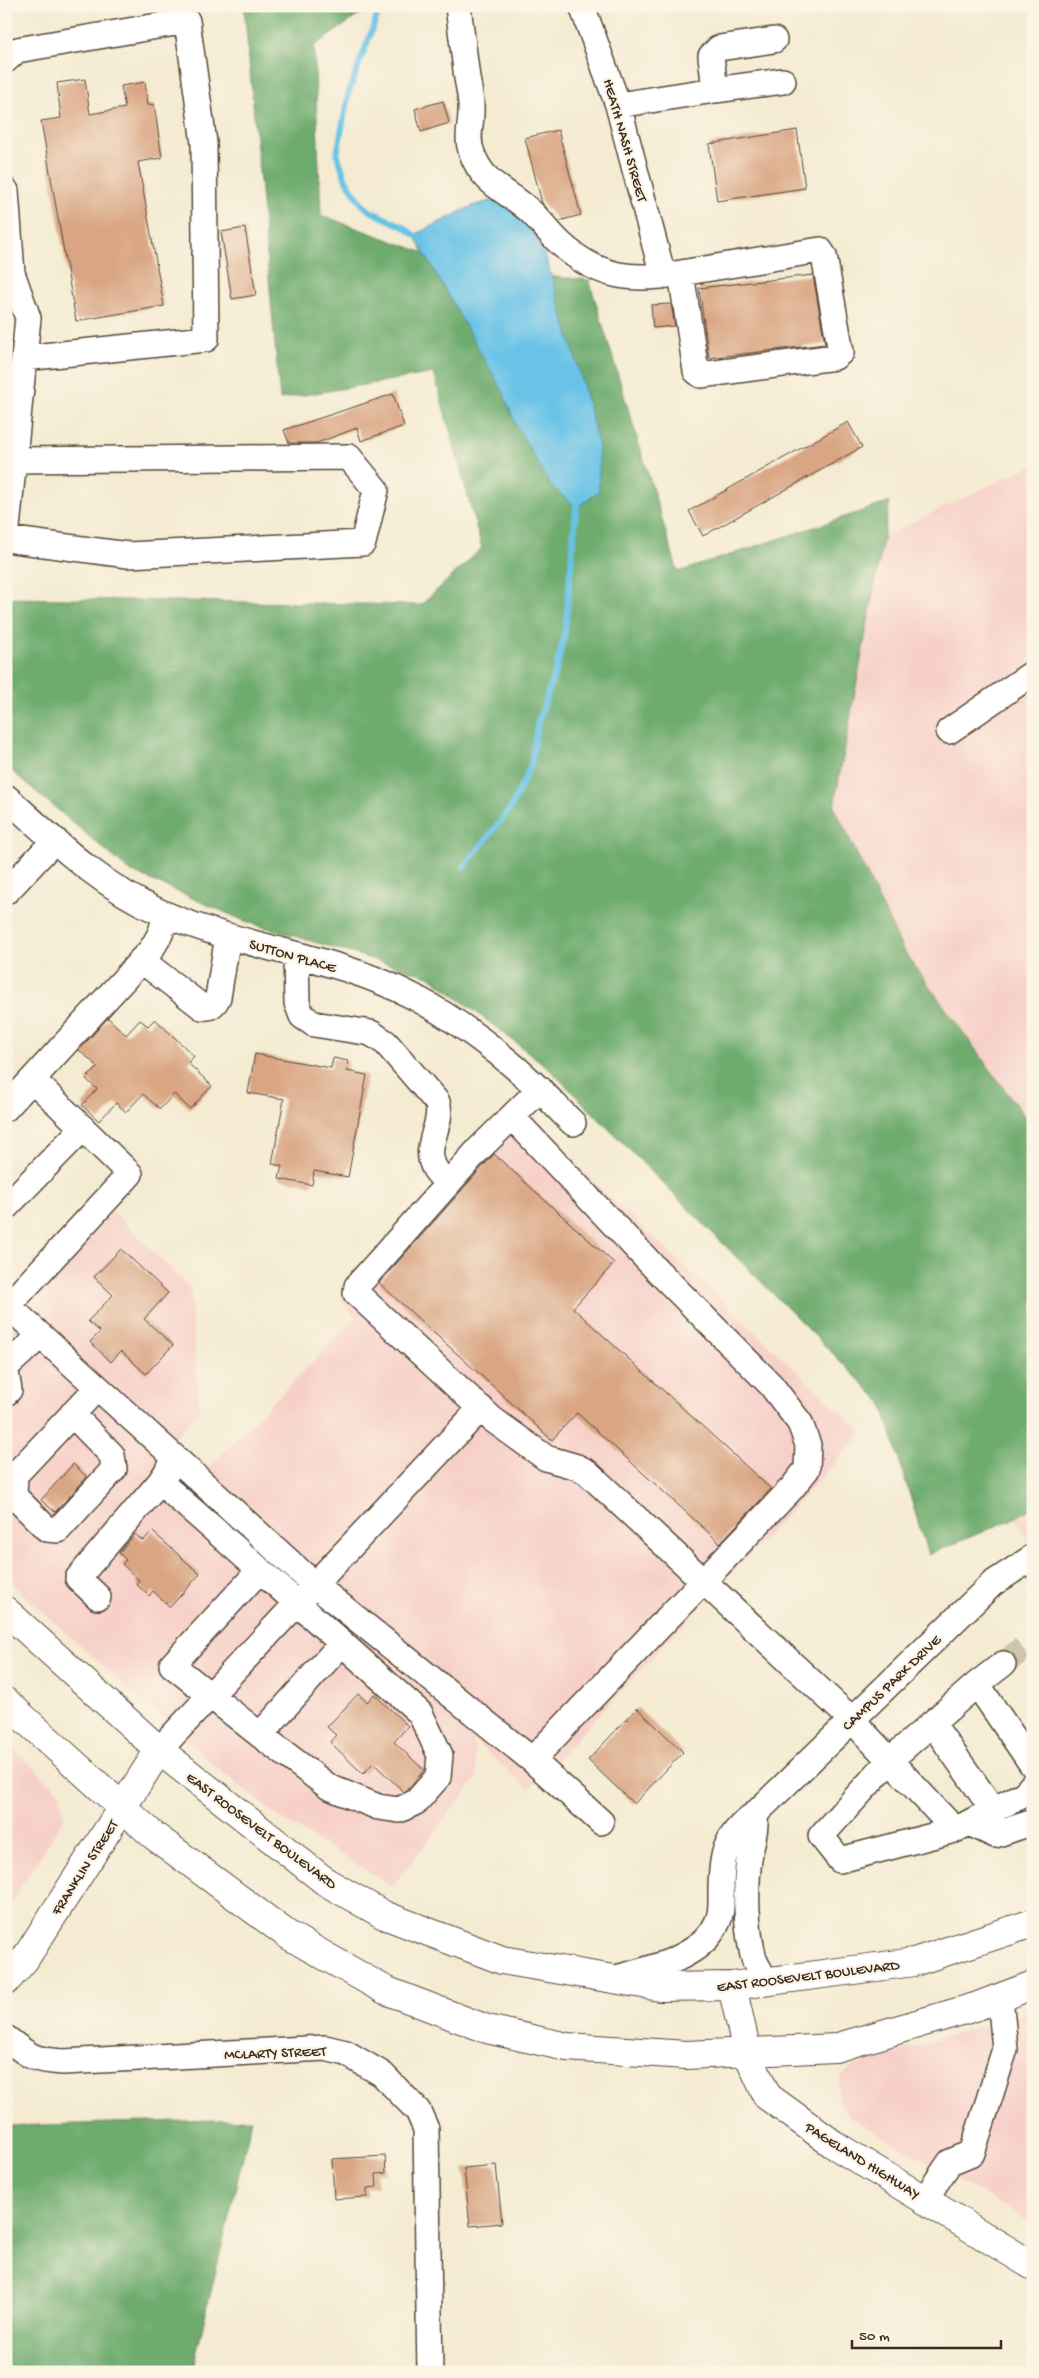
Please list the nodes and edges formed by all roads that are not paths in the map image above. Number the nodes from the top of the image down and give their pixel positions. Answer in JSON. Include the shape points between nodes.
{"nodes":[{"id":1,"x":458,"y":6,"type":"edge"},
{"id":2,"x":582,"y":6,"type":"edge"},
{"id":3,"x":774,"y":40,"type":"dead end"},
{"id":4,"x":6,"y":60,"type":"edge"},
{"id":5,"x":783,"y":81,"type":"dead end"},
{"id":6,"x":715,"y":90,"type":"junction"},
{"id":7,"x":618,"y":105,"type":"junction"},
{"id":8,"x":6,"y":191,"type":"edge"},
{"id":9,"x":9,"y":273,"type":"edge"},
{"id":10,"x":672,"y":275,"type":"junction"},
{"id":11,"x":24,"y":358,"type":"junction"},
{"id":12,"x":14,"y":460,"type":"junction"},
{"id":13,"x":6,"y":538,"type":"edge"},
{"id":14,"x":1033,"y":673,"type":"edge"},
{"id":15,"x":949,"y":731,"type":"dead end"},
{"id":16,"x":6,"y":797,"type":"edge"},
{"id":17,"x":55,"y":840,"type":"junction"},
{"id":18,"x":6,"y":888,"type":"edge"},
{"id":19,"x":164,"y":914,"type":"junction"},
{"id":20,"x":228,"y":936,"type":"junction"},
{"id":21,"x":296,"y":956,"type":"junction"},
{"id":22,"x":141,"y":960,"type":"junction"},
{"id":23,"x":33,"y":1080,"type":"junction"},
{"id":24,"x":540,"y":1089,"type":"junction"},
{"id":25,"x":6,"y":1108,"type":"edge"},
{"id":26,"x":513,"y":1118,"type":"junction"},
{"id":27,"x":573,"y":1123,"type":"dead end"},
{"id":28,"x":84,"y":1128,"type":"junction"},
{"id":29,"x":448,"y":1184,"type":"junction"},
{"id":30,"x":6,"y":1207,"type":"edge"},
{"id":31,"x":7,"y":1305,"type":"edge"},
{"id":32,"x":40,"y":1336,"type":"junction"},
{"id":33,"x":6,"y":1367,"type":"edge"},
{"id":34,"x":6,"y":1372,"type":"edge"},
{"id":35,"x":96,"y":1388,"type":"junction"},
{"id":36,"x":6,"y":1393,"type":"edge"},
{"id":37,"x":480,"y":1408,"type":"junction"},
{"id":38,"x":72,"y":1414,"type":"junction"},
{"id":39,"x":175,"y":1460,"type":"junction"},
{"id":40,"x":160,"y":1482,"type":"junction"},
{"id":41,"x":1033,"y":1557,"type":"edge"},
{"id":42,"x":260,"y":1570,"type":"junction"},
{"id":43,"x":703,"y":1581,"type":"junction"},
{"id":44,"x":307,"y":1594,"type":"junction"},
{"id":45,"x":98,"y":1597,"type":"dead end"},
{"id":46,"x":6,"y":1611,"type":"edge"},
{"id":47,"x":342,"y":1642,"type":"junction"},
{"id":48,"x":1002,"y":1664,"type":"tunnel mouth"},
{"id":49,"x":977,"y":1684,"type":"junction"},
{"id":50,"x":444,"y":1689,"type":"junction"},
{"id":51,"x":211,"y":1695,"type":"junction"},
{"id":52,"x":6,"y":1702,"type":"edge"},
{"id":53,"x":420,"y":1713,"type":"junction"},
{"id":54,"x":852,"y":1720,"type":"junction"},
{"id":55,"x":932,"y":1723,"type":"junction"},
{"id":56,"x":260,"y":1734,"type":"junction"},
{"id":57,"x":158,"y":1750,"type":"junction"},
{"id":58,"x":532,"y":1760,"type":"junction"},
{"id":59,"x":890,"y":1760,"type":"junction"},
{"id":60,"x":1033,"y":1766,"type":"edge"},
{"id":61,"x":1033,"y":1784,"type":"edge"},
{"id":62,"x":122,"y":1808,"type":"junction"},
{"id":63,"x":994,"y":1811,"type":"junction"},
{"id":64,"x":755,"y":1814,"type":"junction"},
{"id":65,"x":601,"y":1822,"type":"dead end"},
{"id":66,"x":1033,"y":1822,"type":"edge"},
{"id":67,"x":962,"y":1826,"type":"junction"},
{"id":68,"x":1033,"y":1923,"type":"edge"},
{"id":69,"x":1033,"y":1969,"type":"edge"},
{"id":70,"x":612,"y":1979,"type":"junction"},
{"id":71,"x":6,"y":1981,"type":"edge"},
{"id":72,"x":767,"y":1982,"type":"junction"},
{"id":73,"x":1033,"y":1985,"type":"edge"},
{"id":74,"x":732,"y":1986,"type":"junction"},
{"id":75,"x":1000,"y":1997,"type":"junction"},
{"id":76,"x":6,"y":2038,"type":"edge"},
{"id":77,"x":747,"y":2052,"type":"junction"},
{"id":78,"x":925,"y":2200,"type":"junction"},
{"id":79,"x":1033,"y":2266,"type":"edge"},
{"id":80,"x":430,"y":2372,"type":"edge"}],
"edges":[{"from":1,"to":10,"type":"street","via":[[471,112],[471,151],[489,182],[529,210],[560,244],[580,260],[602,272],[619,276]]},
{"from":2,"to":7,"type":"street","name":"HEATH NASH STREET"},
{"from":3,"to":6,"type":"street","via":[[714,51],[711,56]]},
{"from":4,"to":11,"type":"street","via":[[18,50],[187,21],[204,142],[206,339]]},
{"from":5,"to":6,"type":"street"},
{"from":6,"to":7,"type":"street"},
{"from":7,"to":10,"type":"street","name":"HEATH NASH STREET"},
{"from":8,"to":9,"type":"street"},
{"from":9,"to":11,"type":"street","via":[[28,318]]},
{"from":10,"to":10,"type":"street","name":"HEATH NASH STREET","via":[[696,371],[702,375],[835,357],[841,352],[824,256],[820,250]]},
{"from":11,"to":12,"type":"street"},
{"from":12,"to":13,"type":"street"},
{"from":12,"to":13,"type":"street","via":[[349,457],[376,490],[363,543],[128,555]]},
{"from":14,"to":15,"type":"street"},
{"from":16,"to":17,"type":"street","name":"SUTTON PLACE"},
{"from":17,"to":18,"type":"street","via":[[8,890]]},
{"from":17,"to":19,"type":"street","name":"SUTTON PLACE","via":[[114,889]]},
{"from":19,"to":20,"type":"street","name":"SUTTON PLACE"},
{"from":19,"to":22,"type":"street","via":[[160,936]]},
{"from":20,"to":21,"type":"street","name":"SUTTON PLACE"},
{"from":20,"to":22,"type":"street","via":[[218,997],[206,1008]]},
{"from":21,"to":24,"type":"street","name":"SUTTON PLACE","via":[[374,979],[413,997],[453,1020]]},
{"from":21,"to":29,"type":"street","via":[[297,1003],[302,1016],[314,1024],[371,1033],[386,1044],[437,1102],[440,1110],[430,1151],[434,1168]]},
{"from":22,"to":23,"type":"street"},
{"from":23,"to":25,"type":"street"},
{"from":23,"to":28,"type":"street"},
{"from":24,"to":26,"type":"street"},
{"from":24,"to":27,"type":"street","name":"SUTTON PLACE"},
{"from":26,"to":29,"type":"street"},
{"from":26,"to":43,"type":"street","via":[[771,1386],[800,1423],[808,1445],[807,1470]]},
{"from":28,"to":30,"type":"street"},
{"from":28,"to":31,"type":"street","via":[[130,1174]]},
{"from":29,"to":37,"type":"street","via":[[357,1286],[356,1294]]},
{"from":31,"to":32,"type":"street"},
{"from":32,"to":33,"type":"street"},
{"from":32,"to":35,"type":"street"},
{"from":34,"to":36,"type":"street","via":[[9,1390]]},
{"from":35,"to":38,"type":"street"},
{"from":35,"to":39,"type":"street"},
{"from":37,"to":43,"type":"street","via":[[546,1458],[587,1472]]},
{"from":37,"to":44,"type":"street"},
{"from":38,"to":38,"type":"street","via":[[15,1475],[14,1496],[46,1529],[58,1530],[114,1469],[112,1455]]},
{"from":39,"to":40,"type":"street"},
{"from":39,"to":44,"type":"street"},
{"from":40,"to":42,"type":"street"},
{"from":40,"to":45,"type":"street","via":[[78,1578]]},
{"from":41,"to":54,"type":"street","name":"CAMPUS PARK DRIVE","via":[[992,1584]]},
{"from":42,"to":44,"type":"street"},
{"from":42,"to":51,"type":"street","via":[[172,1665]]},
{"from":43,"to":54,"type":"street"},
{"from":43,"to":58,"type":"street"},
{"from":44,"to":47,"type":"street"},
{"from":44,"to":50,"type":"street"},
{"from":44,"to":51,"type":"street"},
{"from":46,"to":57,"type":"main road","name":"EAST ROOSEVELT BOULEVARD"},
{"from":47,"to":53,"type":"street"},
{"from":47,"to":56,"type":"street"},
{"from":48,"to":49,"type":"street"},
{"from":49,"to":55,"type":"street"},
{"from":49,"to":60,"type":"street"},
{"from":50,"to":53,"type":"street"},
{"from":50,"to":58,"type":"street"},
{"from":51,"to":56,"type":"street"},
{"from":51,"to":57,"type":"street"},
{"from":52,"to":62,"type":"main road"},
{"from":53,"to":56,"type":"street","via":[[440,1755],[438,1777],[416,1802],[399,1810],[378,1806],[329,1787]]},
{"from":54,"to":59,"type":"street"},
{"from":54,"to":64,"type":"street","name":"CAMPUS PARK DRIVE"},
{"from":55,"to":59,"type":"street"},
{"from":55,"to":63,"type":"street"},
{"from":57,"to":62,"type":"main road","name":"FRANKLIN STREET"},
{"from":57,"to":70,"type":"main road","name":"EAST ROOSEVELT BOULEVARD","via":[[326,1882],[384,1915],[502,1960]]},
{"from":58,"to":65,"type":"street"},
{"from":59,"to":67,"type":"street"},
{"from":59,"to":67,"type":"street","via":[[821,1836],[840,1860]]},
{"from":61,"to":63,"type":"street","via":[[1024,1794]]},
{"from":62,"to":71,"type":"main road","name":"FRANKLIN STREET","via":[[25,1959]]},
{"from":62,"to":77,"type":"main road","via":[[152,1835],[288,1935],[385,1990],[487,2029],[567,2047],[686,2055]]},
{"from":63,"to":67,"type":"street"},
{"from":64,"to":70,"type":"street","name":"CAMPUS PARK DRIVE","via":[[739,1825],[726,1848],[721,1878],[721,1909],[718,1923],[710,1935],[676,1959],[656,1968]]},
{"from":64,"to":72,"type":"street","via":[[757,1828],[747,1880],[749,1933],[753,1956]]},
{"from":66,"to":67,"type":"street","via":[[995,1835]]},
{"from":68,"to":72,"type":"main road","name":"EAST ROOSEVELT BOULEVARD","via":[[914,1962]]},
{"from":69,"to":75,"type":"main road","via":[[1024,1972]]},
{"from":70,"to":74,"type":"main road","name":"EAST ROOSEVELT BOULEVARD","via":[[660,1987]]},
{"from":72,"to":74,"type":"main road","name":"EAST ROOSEVELT BOULEVARD"},
{"from":73,"to":75,"type":"main road"},
{"from":74,"to":77,"type":"main road","name":"PAGELAND HIGHWAY"},
{"from":75,"to":77,"type":"main road","via":[[835,2048]]},
{"from":75,"to":78,"type":"street","via":[[1004,2049],[972,2154],[950,2162]]},
{"from":76,"to":80,"type":"street","name":"MCLARTY STREET","via":[[30,2058],[63,2062],[325,2048],[346,2053],[382,2074],[418,2111],[426,2129]]},
{"from":77,"to":78,"type":"main road","name":"PAGELAND HIGHWAY","via":[[767,2096],[833,2144]]},
{"from":78,"to":79,"type":"main road","name":"PAGELAND HIGHWAY"}]}
